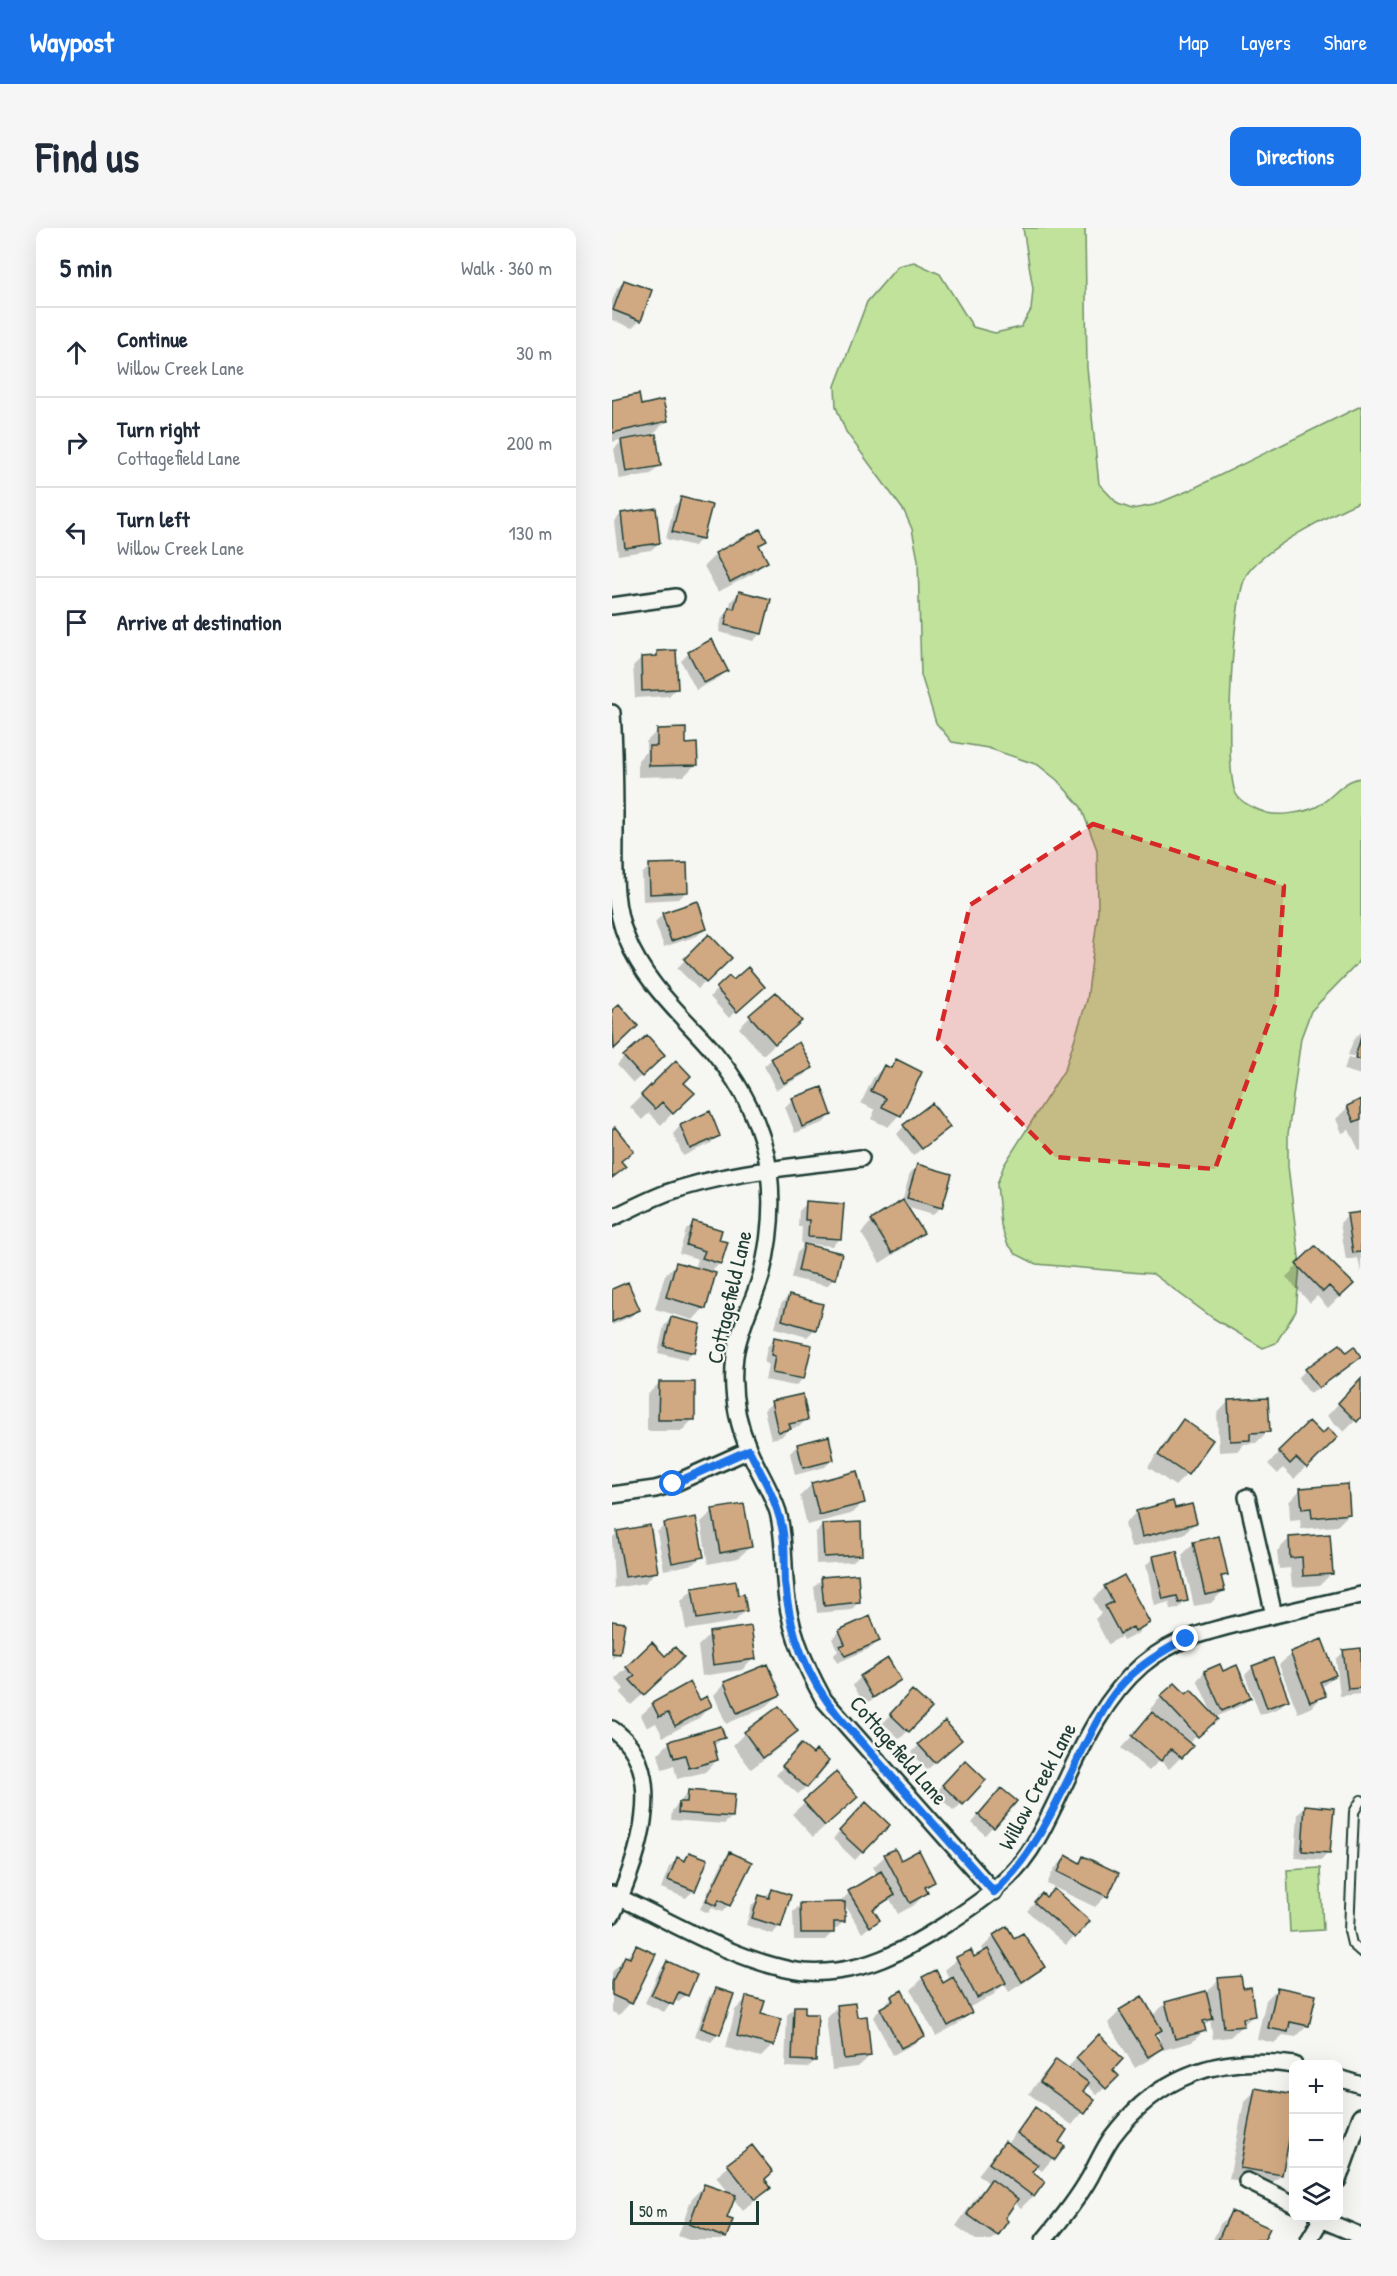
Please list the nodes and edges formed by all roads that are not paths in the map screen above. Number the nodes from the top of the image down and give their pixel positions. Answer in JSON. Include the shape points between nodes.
{"nodes":[{"id":1,"x":676,"y":597,"type":"dead end"},
{"id":2,"x":612,"y":606,"type":"edge"},
{"id":3,"x":612,"y":713,"type":"edge"},
{"id":4,"x":861,"y":1158,"type":"dead end"},
{"id":5,"x":769,"y":1170,"type":"junction"},
{"id":6,"x":612,"y":1218,"type":"edge"},
{"id":7,"x":749,"y":1450,"type":"junction"},
{"id":8,"x":612,"y":1495,"type":"edge"},
{"id":9,"x":1247,"y":1497,"type":"dead end"},
{"id":10,"x":1361,"y":1595,"type":"edge"},
{"id":11,"x":1274,"y":1615,"type":"junction"},
{"id":12,"x":612,"y":1729,"type":"edge"},
{"id":13,"x":1361,"y":1800,"type":"edge"},
{"id":14,"x":994,"y":1892,"type":"junction"},
{"id":15,"x":616,"y":1896,"type":"edge"},
{"id":16,"x":612,"y":1915,"type":"edge"},
{"id":17,"x":1361,"y":1952,"type":"edge"},
{"id":18,"x":1289,"y":2063,"type":"edge"},
{"id":19,"x":1343,"y":2080,"type":"edge"},
{"id":20,"x":1361,"y":2085,"type":"edge"},
{"id":21,"x":1361,"y":2116,"type":"edge"},
{"id":22,"x":1342,"y":2168,"type":"edge"},
{"id":23,"x":1246,"y":2181,"type":"dead end"},
{"id":24,"x":1289,"y":2202,"type":"edge"},
{"id":25,"x":1319,"y":2222,"type":"edge"},
{"id":26,"x":1330,"y":2222,"type":"edge"},
{"id":27,"x":1361,"y":2236,"type":"edge"},
{"id":28,"x":1044,"y":2240,"type":"edge"},
{"id":29,"x":1309,"y":2240,"type":"edge"}],
"edges":[{"from":1,"to":2,"type":"street"},
{"from":3,"to":5,"type":"street","name":"Cottagefield Lane","via":[[615,895],[626,938],[648,977],[729,1072],[753,1114]]},
{"from":4,"to":5,"type":"street"},
{"from":5,"to":6,"type":"street","via":[[692,1185]]},
{"from":5,"to":7,"type":"street","name":"Cottagefield Lane","via":[[766,1251],[740,1331],[733,1379],[740,1425]]},
{"from":7,"to":8,"type":"street","via":[[673,1484]]},
{"from":7,"to":14,"type":"street","name":"Cottagefield Lane","via":[[777,1509],[789,1612],[810,1675],[824,1700]]},
{"from":9,"to":11,"type":"street"},
{"from":10,"to":11,"type":"street","name":"Willow Creek Lane"},
{"from":11,"to":14,"type":"street","name":"Willow Creek Lane","via":[[1186,1639],[1162,1651],[1125,1681],[1096,1722],[1037,1839],[1011,1876]]},
{"from":12,"to":15,"type":"street","via":[[632,1747],[644,1792],[638,1851]]},
{"from":13,"to":17,"type":"lane","via":[[1354,1812],[1349,1931],[1352,1944]]},
{"from":14,"to":15,"type":"street","name":"Willow Creek Lane","via":[[881,1960],[817,1972],[793,1971],[749,1958]]},
{"from":15,"to":16,"type":"street"},
{"from":18,"to":28,"type":"street","via":[[1228,2063],[1168,2085],[1146,2101],[1112,2137],[1074,2202]]},
{"from":19,"to":20,"type":"street"},
{"from":21,"to":22,"type":"street"},
{"from":23,"to":24,"type":"street"},
{"from":25,"to":29,"type":"street"},
{"from":26,"to":27,"type":"street"}]}
